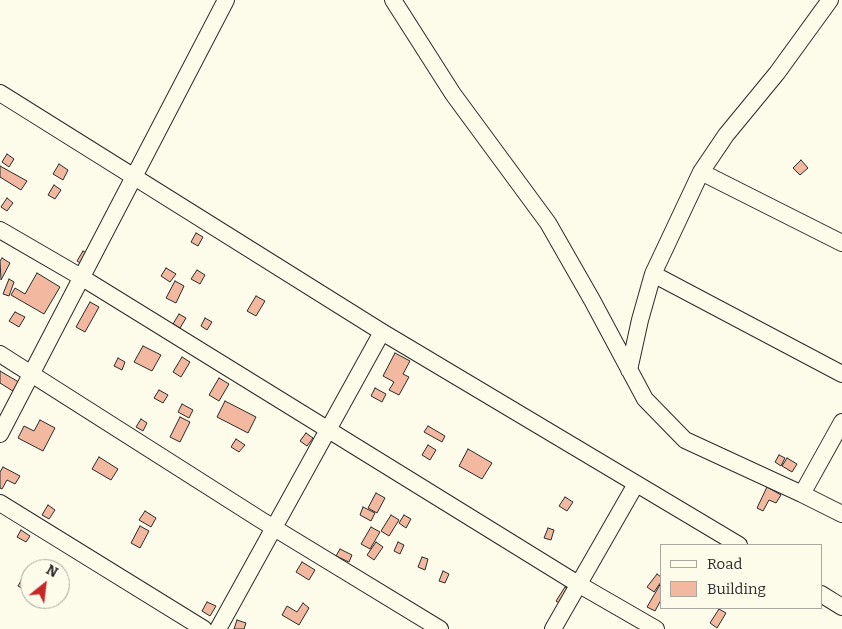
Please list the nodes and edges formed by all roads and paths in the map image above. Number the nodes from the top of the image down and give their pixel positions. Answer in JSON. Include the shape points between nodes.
{"nodes":[{"id":1,"x":226,"y":0,"type":"edge"},
{"id":2,"x":393,"y":0,"type":"edge"},
{"id":3,"x":830,"y":0,"type":"edge"},
{"id":4,"x":842,"y":8,"type":"edge"},
{"id":5,"x":0,"y":94,"type":"edge"},
{"id":6,"x":701,"y":172,"type":"junction"},
{"id":7,"x":135,"y":177,"type":"junction"},
{"id":8,"x":0,"y":230,"type":"edge"},
{"id":9,"x":842,"y":244,"type":"edge"},
{"id":10,"x":653,"y":274,"type":"junction"},
{"id":11,"x":81,"y":277,"type":"junction"},
{"id":12,"x":382,"y":332,"type":"junction"},
{"id":13,"x":0,"y":354,"type":"edge"},
{"id":14,"x":629,"y":370,"type":"junction"},
{"id":15,"x":842,"y":374,"type":"edge"},
{"id":16,"x":32,"y":375,"type":"junction"},
{"id":17,"x":842,"y":422,"type":"edge"},
{"id":18,"x":328,"y":430,"type":"junction"},
{"id":19,"x":0,"y":434,"type":"edge"},
{"id":20,"x":636,"y":484,"type":"junction"},
{"id":21,"x":802,"y":494,"type":"junction"},
{"id":22,"x":0,"y":503,"type":"edge"},
{"id":23,"x":842,"y":514,"type":"edge"},
{"id":24,"x":274,"y":528,"type":"junction"},
{"id":25,"x":737,"y":544,"type":"edge"},
{"id":26,"x":578,"y":584,"type":"junction"},
{"id":27,"x":822,"y":595,"type":"edge"},
{"id":28,"x":842,"y":607,"type":"edge"},
{"id":29,"x":204,"y":629,"type":"edge"},
{"id":30,"x":218,"y":629,"type":"edge"},
{"id":31,"x":440,"y":629,"type":"edge"},
{"id":32,"x":552,"y":629,"type":"edge"},
{"id":33,"x":656,"y":629,"type":"edge"}],
"edges":[{"from":1,"to":7,"type":"street"},
{"from":2,"to":14,"type":"street","via":[[453,94],[548,223]]},
{"from":3,"to":4,"type":"street"},
{"from":3,"to":6,"type":"street"},
{"from":5,"to":7,"type":"street"},
{"from":6,"to":9,"type":"street"},
{"from":6,"to":10,"type":"street"},
{"from":7,"to":11,"type":"street"},
{"from":7,"to":12,"type":"street"},
{"from":8,"to":11,"type":"street"},
{"from":10,"to":14,"type":"street"},
{"from":10,"to":15,"type":"street"},
{"from":11,"to":16,"type":"street"},
{"from":11,"to":18,"type":"street"},
{"from":12,"to":18,"type":"street"},
{"from":12,"to":20,"type":"street"},
{"from":13,"to":16,"type":"street"},
{"from":14,"to":21,"type":"street","via":[[645,399],[685,440]]},
{"from":16,"to":19,"type":"street"},
{"from":16,"to":24,"type":"street"},
{"from":17,"to":21,"type":"street"},
{"from":18,"to":24,"type":"street"},
{"from":18,"to":26,"type":"street"},
{"from":20,"to":25,"type":"street"},
{"from":20,"to":26,"type":"street"},
{"from":21,"to":23,"type":"street"},
{"from":22,"to":29,"type":"street"},
{"from":24,"to":30,"type":"street"},
{"from":24,"to":31,"type":"street"},
{"from":26,"to":32,"type":"street"},
{"from":26,"to":33,"type":"street"},
{"from":27,"to":28,"type":"street"}]}
